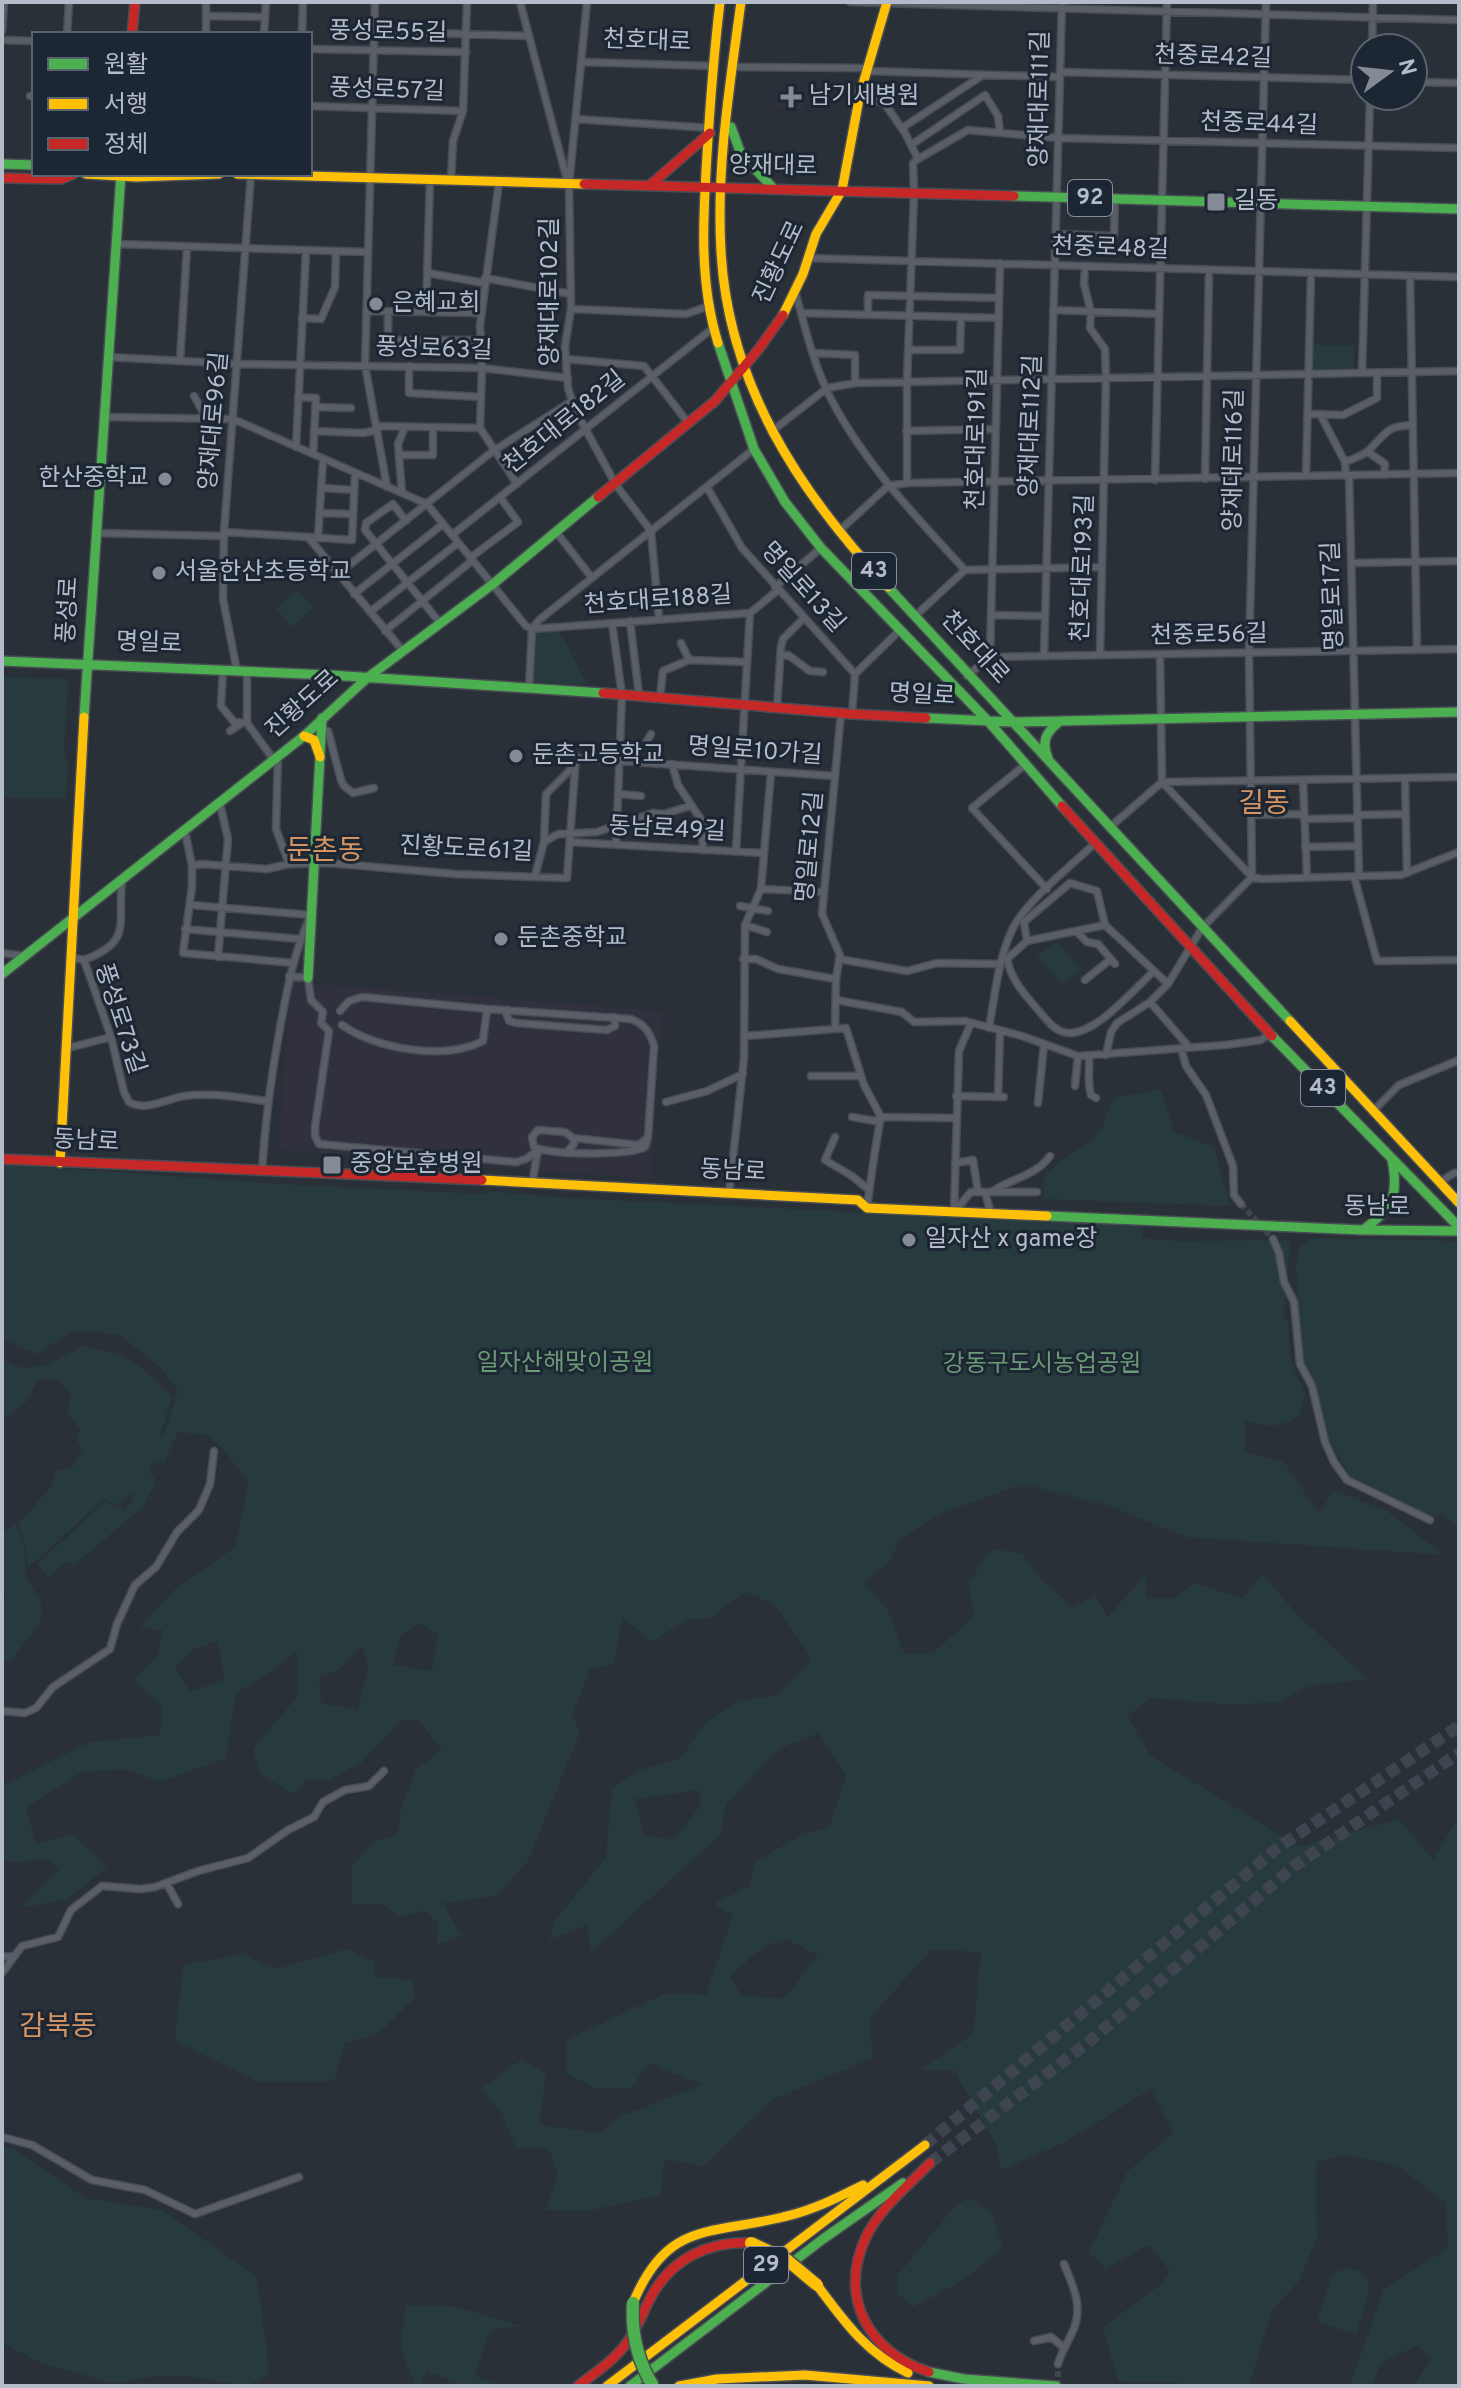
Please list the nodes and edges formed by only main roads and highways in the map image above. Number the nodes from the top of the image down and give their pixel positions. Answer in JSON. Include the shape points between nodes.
{"nodes":[{"id":1,"x":135,"y":2,"type":"edge"},
{"id":2,"x":720,"y":2,"type":"edge"},
{"id":3,"x":741,"y":2,"type":"edge"},
{"id":4,"x":886,"y":3,"type":"edge"},
{"id":5,"x":132,"y":32,"type":"edge"},
{"id":6,"x":729,"y":107,"type":"junction"},
{"id":7,"x":710,"y":131,"type":"junction"},
{"id":8,"x":2,"y":164,"type":"edge"},
{"id":9,"x":32,"y":165,"type":"edge"},
{"id":10,"x":68,"y":176,"type":"edge"},
{"id":11,"x":121,"y":176,"type":"edge"},
{"id":12,"x":310,"y":176,"type":"edge"},
{"id":13,"x":2,"y":178,"type":"edge"},
{"id":14,"x":649,"y":186,"type":"junction"},
{"id":15,"x":705,"y":188,"type":"junction"},
{"id":16,"x":721,"y":188,"type":"junction"},
{"id":17,"x":774,"y":189,"type":"junction"},
{"id":18,"x":842,"y":190,"type":"junction"},
{"id":19,"x":1459,"y":209,"type":"edge"},
{"id":20,"x":743,"y":368,"type":"junction"},
{"id":21,"x":731,"y":381,"type":"junction"},
{"id":22,"x":2,"y":661,"type":"edge"},
{"id":23,"x":88,"y":663,"type":"junction"},
{"id":24,"x":367,"y":678,"type":"junction"},
{"id":25,"x":1459,"y":712,"type":"edge"},
{"id":26,"x":988,"y":721,"type":"junction"},
{"id":27,"x":1060,"y":721,"type":"junction"},
{"id":28,"x":1011,"y":722,"type":"junction"},
{"id":29,"x":323,"y":724,"type":"junction"},
{"id":30,"x":304,"y":736,"type":"junction"},
{"id":31,"x":322,"y":761,"type":"junction"},
{"id":32,"x":1050,"y":764,"type":"junction"},
{"id":33,"x":72,"y":921,"type":"junction"},
{"id":34,"x":50,"y":937,"type":"junction"},
{"id":35,"x":71,"y":941,"type":"junction"},
{"id":36,"x":2,"y":974,"type":"edge"},
{"id":37,"x":308,"y":978,"type":"road end"},
{"id":38,"x":1392,"y":1157,"type":"junction"},
{"id":39,"x":2,"y":1159,"type":"edge"},
{"id":40,"x":60,"y":1163,"type":"junction"},
{"id":41,"x":1459,"y":1203,"type":"edge"},
{"id":42,"x":1459,"y":1229,"type":"edge"},
{"id":43,"x":1363,"y":1230,"type":"junction"},
{"id":44,"x":925,"y":2145,"type":"tunnel mouth"},
{"id":45,"x":884,"y":2175,"type":"junction"},
{"id":46,"x":578,"y":2386,"type":"edge"},
{"id":47,"x":607,"y":2386,"type":"edge"},
{"id":48,"x":630,"y":2386,"type":"edge"},
{"id":49,"x":653,"y":2386,"type":"edge"},
{"id":50,"x":679,"y":2386,"type":"edge"},
{"id":51,"x":929,"y":2386,"type":"edge"},
{"id":52,"x":982,"y":2386,"type":"edge"},
{"id":53,"x":1056,"y":2386,"type":"edge"}],
"edges":[{"from":1,"to":5,"type":"main road"},
{"from":2,"to":7,"type":"main road","name":"천호대로","number":"43"},
{"from":3,"to":6,"type":"main road","name":"천호대로","number":"43"},
{"from":4,"to":18,"type":"main road","name":"진황도로","via":[[860,94]]},
{"from":6,"to":16,"type":"main road","name":"천호대로","number":"43"},
{"from":6,"to":17,"type":"main road","via":[[735,148]]},
{"from":7,"to":14,"type":"main road"},
{"from":7,"to":15,"type":"main road","name":"천호대로","number":"43"},
{"from":8,"to":9,"type":"main road"},
{"from":10,"to":13,"type":"main road"},
{"from":11,"to":23,"type":"main road","name":"풍성로"},
{"from":12,"to":14,"type":"main road","name":"양재대로","number":"92"},
{"from":14,"to":15,"type":"main road","name":"양재대로","number":"92"},
{"from":15,"to":16,"type":"main road","name":"양재대로","number":"92"},
{"from":15,"to":21,"type":"main road","name":"천호대로","number":"43","via":[[703,260],[709,306]]},
{"from":16,"to":17,"type":"main road","name":"양재대로","number":"92"},
{"from":16,"to":20,"type":"main road","name":"천호대로","number":"43","via":[[726,304]]},
{"from":17,"to":18,"type":"main road","name":"양재대로","number":"92"},
{"from":18,"to":19,"type":"main road","name":"양재대로","number":"92"},
{"from":18,"to":20,"type":"main road","name":"진황도로","via":[[816,234],[787,309]]},
{"from":20,"to":21,"type":"main road","name":"진황도로"},
{"from":20,"to":28,"type":"main road","name":"천호대로","number":"43","via":[[771,432],[838,532]]},
{"from":21,"to":24,"type":"main road","name":"진황도로","via":[[715,401],[616,485]]},
{"from":21,"to":26,"type":"main road","name":"천호대로","number":"43","via":[[754,449],[785,502],[821,548]]},
{"from":22,"to":23,"type":"main road","name":"명일로"},
{"from":23,"to":24,"type":"main road","name":"명일로"},
{"from":23,"to":33,"type":"main road","name":"풍성로"},
{"from":24,"to":26,"type":"main road","name":"명일로"},
{"from":24,"to":29,"type":"main road","name":"진황도로"},
{"from":25,"to":27,"type":"main road","name":"명일로"},
{"from":26,"to":28,"type":"main road","name":"명일로"},
{"from":26,"to":38,"type":"main road","name":"천호대로","number":"43","via":[[1190,947]]},
{"from":27,"to":28,"type":"main road","name":"명일로"},
{"from":27,"to":32,"type":"main road","via":[[1044,736]]},
{"from":28,"to":32,"type":"main road","name":"천호대로","number":"43"},
{"from":29,"to":30,"type":"main road","name":"진황도로"},
{"from":29,"to":31,"type":"main road"},
{"from":30,"to":31,"type":"main road","via":[[314,740]]},
{"from":30,"to":33,"type":"main road","name":"진황도로"},
{"from":31,"to":37,"type":"main road"},
{"from":32,"to":41,"type":"main road","name":"천호대로","number":"43"},
{"from":33,"to":34,"type":"main road","name":"진황도로"},
{"from":33,"to":35,"type":"main road","name":"풍성로"},
{"from":34,"to":35,"type":"main road"},
{"from":34,"to":36,"type":"main road","name":"진황도로"},
{"from":35,"to":40,"type":"main road","name":"풍성로","via":[[78,958]]},
{"from":38,"to":42,"type":"main road","name":"천호대로","number":"43"},
{"from":38,"to":43,"type":"main road","via":[[1396,1196],[1383,1216]]},
{"from":39,"to":40,"type":"main road","name":"동남로"},
{"from":40,"to":43,"type":"main road","name":"동남로","via":[[479,1179],[858,1200],[867,1208]]},
{"from":42,"to":43,"type":"main road","name":"동남로"},
{"from":44,"to":45,"type":"main road","number":"29"},
{"from":45,"to":47,"type":"main road","number":"29"},
{"from":45,"to":49,"type":"main road","bridge":true,"via":[[792,2215],[678,2241],[652,2264],[633,2303],[632,2324],[636,2351]]},
{"from":46,"to":52,"type":"main road","bridge":true,"via":[[624,2347],[662,2281],[681,2261],[717,2244],[751,2243],[792,2262],[817,2285],[858,2341],[887,2363],[927,2379]]},
{"from":48,"to":53,"type":"main road","number":"29","via":[[930,2163],[866,2237],[857,2267],[856,2295],[863,2321],[892,2356],[935,2375]]},
{"from":50,"to":51,"type":"main road","via":[[805,2375]]}]}
